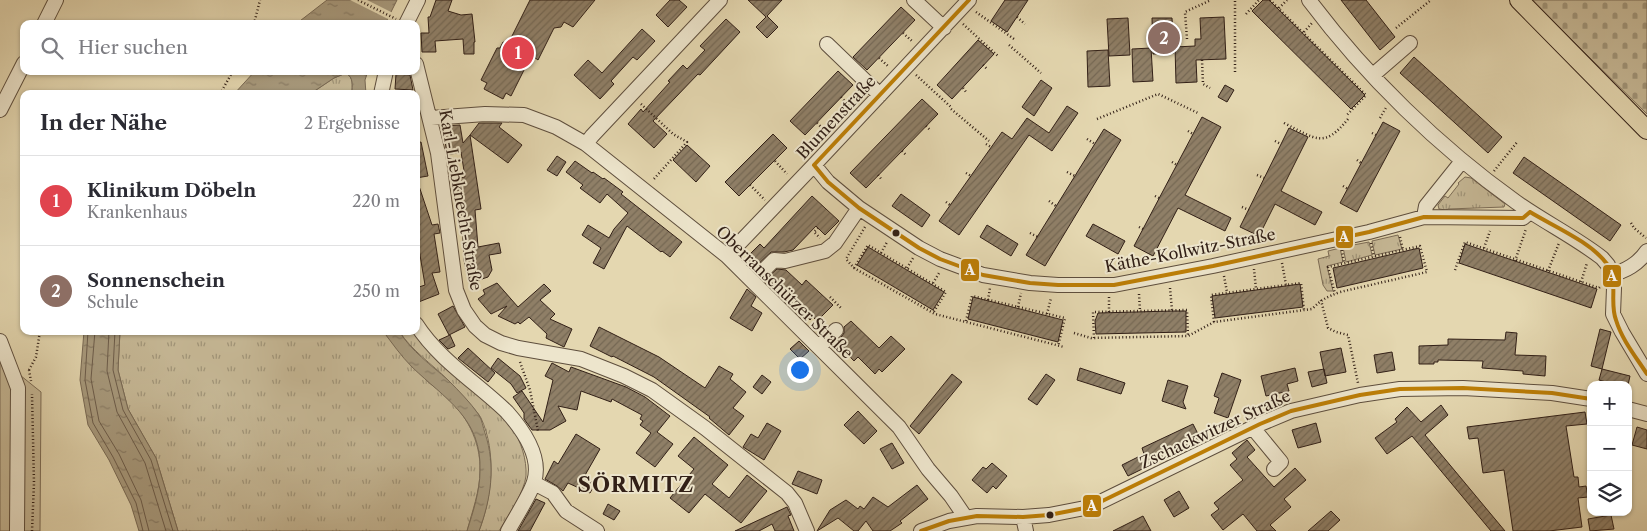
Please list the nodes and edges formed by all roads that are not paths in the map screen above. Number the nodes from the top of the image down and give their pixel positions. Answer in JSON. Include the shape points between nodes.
{"nodes":[{"id":1,"x":56,"y":0,"type":"edge"},
{"id":2,"x":418,"y":0,"type":"edge"},
{"id":3,"x":720,"y":0,"type":"edge"},
{"id":4,"x":914,"y":0,"type":"edge"},
{"id":5,"x":1309,"y":0,"type":"edge"},
{"id":6,"x":1519,"y":0,"type":"edge"},
{"id":7,"x":967,"y":2,"type":"edge"},
{"id":8,"x":46,"y":20,"type":"edge"},
{"id":9,"x":403,"y":20,"type":"edge"},
{"id":10,"x":944,"y":28,"type":"junction"},
{"id":11,"x":1410,"y":43,"type":"dead end"},
{"id":12,"x":827,"y":44,"type":"dead end"},
{"id":13,"x":20,"y":71,"type":"edge"},
{"id":14,"x":385,"y":75,"type":"edge"},
{"id":15,"x":419,"y":75,"type":"edge"},
{"id":16,"x":1373,"y":75,"type":"junction"},
{"id":17,"x":382,"y":90,"type":"edge"},
{"id":18,"x":880,"y":95,"type":"junction"},
{"id":19,"x":0,"y":110,"type":"edge"},
{"id":20,"x":431,"y":118,"type":"junction"},
{"id":21,"x":1647,"y":130,"type":"edge"},
{"id":22,"x":586,"y":144,"type":"junction"},
{"id":23,"x":1462,"y":161,"type":"junction"},
{"id":24,"x":814,"y":165,"type":"junction"},
{"id":25,"x":859,"y":208,"type":"junction"},
{"id":26,"x":1531,"y":212,"type":"junction"},
{"id":27,"x":1424,"y":217,"type":"junction"},
{"id":28,"x":1647,"y":251,"type":"edge"},
{"id":29,"x":727,"y":256,"type":"junction"},
{"id":30,"x":763,"y":271,"type":"dead end"},
{"id":31,"x":1611,"y":276,"type":"junction"},
{"id":32,"x":420,"y":330,"type":"edge"},
{"id":33,"x":836,"y":330,"type":"dead end"},
{"id":34,"x":0,"y":341,"type":"edge"},
{"id":35,"x":819,"y":347,"type":"junction"},
{"id":36,"x":1647,"y":374,"type":"edge"},
{"id":37,"x":1587,"y":398,"type":"edge"},
{"id":38,"x":1632,"y":410,"type":"edge"},
{"id":39,"x":1647,"y":414,"type":"edge"},
{"id":40,"x":1253,"y":428,"type":"junction"},
{"id":41,"x":1274,"y":468,"type":"dead end"},
{"id":42,"x":534,"y":483,"type":"junction"},
{"id":43,"x":966,"y":518,"type":"junction"},
{"id":44,"x":1024,"y":524,"type":"edge"},
{"id":45,"x":17,"y":531,"type":"edge"},
{"id":46,"x":508,"y":531,"type":"edge"},
{"id":47,"x":597,"y":531,"type":"edge"},
{"id":48,"x":807,"y":531,"type":"edge"},
{"id":49,"x":921,"y":531,"type":"edge"}],
"edges":[{"from":1,"to":8,"type":"street"},
{"from":2,"to":9,"type":"street"},
{"from":3,"to":22,"type":"street"},
{"from":4,"to":10,"type":"street"},
{"from":5,"to":16,"type":"street"},
{"from":6,"to":21,"type":"main road"},
{"from":7,"to":10,"type":"street","name":"Blumenstraße"},
{"from":10,"to":18,"type":"street","name":"Blumenstraße"},
{"from":11,"to":16,"type":"street"},
{"from":12,"to":18,"type":"street"},
{"from":13,"to":19,"type":"street"},
{"from":14,"to":17,"type":"street"},
{"from":15,"to":20,"type":"street","name":"Karl-Liebknecht-Straße"},
{"from":16,"to":23,"type":"street"},
{"from":18,"to":24,"type":"street","name":"Blumenstraße"},
{"from":20,"to":22,"type":"street","name":"Oberranschützer Straße","via":[[475,114],[524,116],[556,127]]},
{"from":20,"to":48,"type":"street","name":"Karl-Liebknecht-Straße","via":[[456,290],[460,303],[475,326],[501,343],[581,359],[652,390],[787,493]]},
{"from":22,"to":29,"type":"street","name":"Oberranschützer Straße"},
{"from":23,"to":26,"type":"street"},
{"from":23,"to":27,"type":"street","via":[[1426,206]]},
{"from":24,"to":25,"type":"street","name":"Käthe-Kollwitz-Straße","via":[[828,182]]},
{"from":24,"to":29,"type":"street","name":"Blumenstraße"},
{"from":25,"to":27,"type":"street","name":"Käthe-Kollwitz-Straße","via":[[919,248],[962,268],[1004,279],[1054,285],[1114,285],[1369,232]]},
{"from":25,"to":30,"type":"street","via":[[835,243],[825,251],[785,261],[774,260]]},
{"from":26,"to":27,"type":"street","name":"Käthe-Kollwitz-Straße","via":[[1523,218]]},
{"from":26,"to":31,"type":"street","via":[[1592,250],[1608,265]]},
{"from":28,"to":31,"type":"street","via":[[1641,260]]},
{"from":29,"to":35,"type":"street","name":"Oberranschützer Straße"},
{"from":31,"to":36,"type":"street","via":[[1613,314]]},
{"from":32,"to":42,"type":"street","via":[[445,358],[507,412],[528,441],[533,454]]},
{"from":33,"to":35,"type":"street"},
{"from":34,"to":45,"type":"street","via":[[18,388]]},
{"from":35,"to":43,"type":"street","name":"Oberranschützer Straße","via":[[899,427]]},
{"from":37,"to":40,"type":"street","name":"Zschackwitzer Straße","via":[[1463,388],[1400,389],[1291,411]]},
{"from":38,"to":39,"type":"street"},
{"from":40,"to":41,"type":"street","via":[[1281,462]]},
{"from":40,"to":44,"type":"street","name":"Zschackwitzer Straße","via":[[1090,507]]},
{"from":42,"to":46,"type":"street"},
{"from":42,"to":47,"type":"street","via":[[553,494],[566,511]]},
{"from":43,"to":44,"type":"street","name":"Zschackwitzer Straße","via":[[977,516]]},
{"from":43,"to":49,"type":"street","name":"Zschackwitzer Straße"}]}
